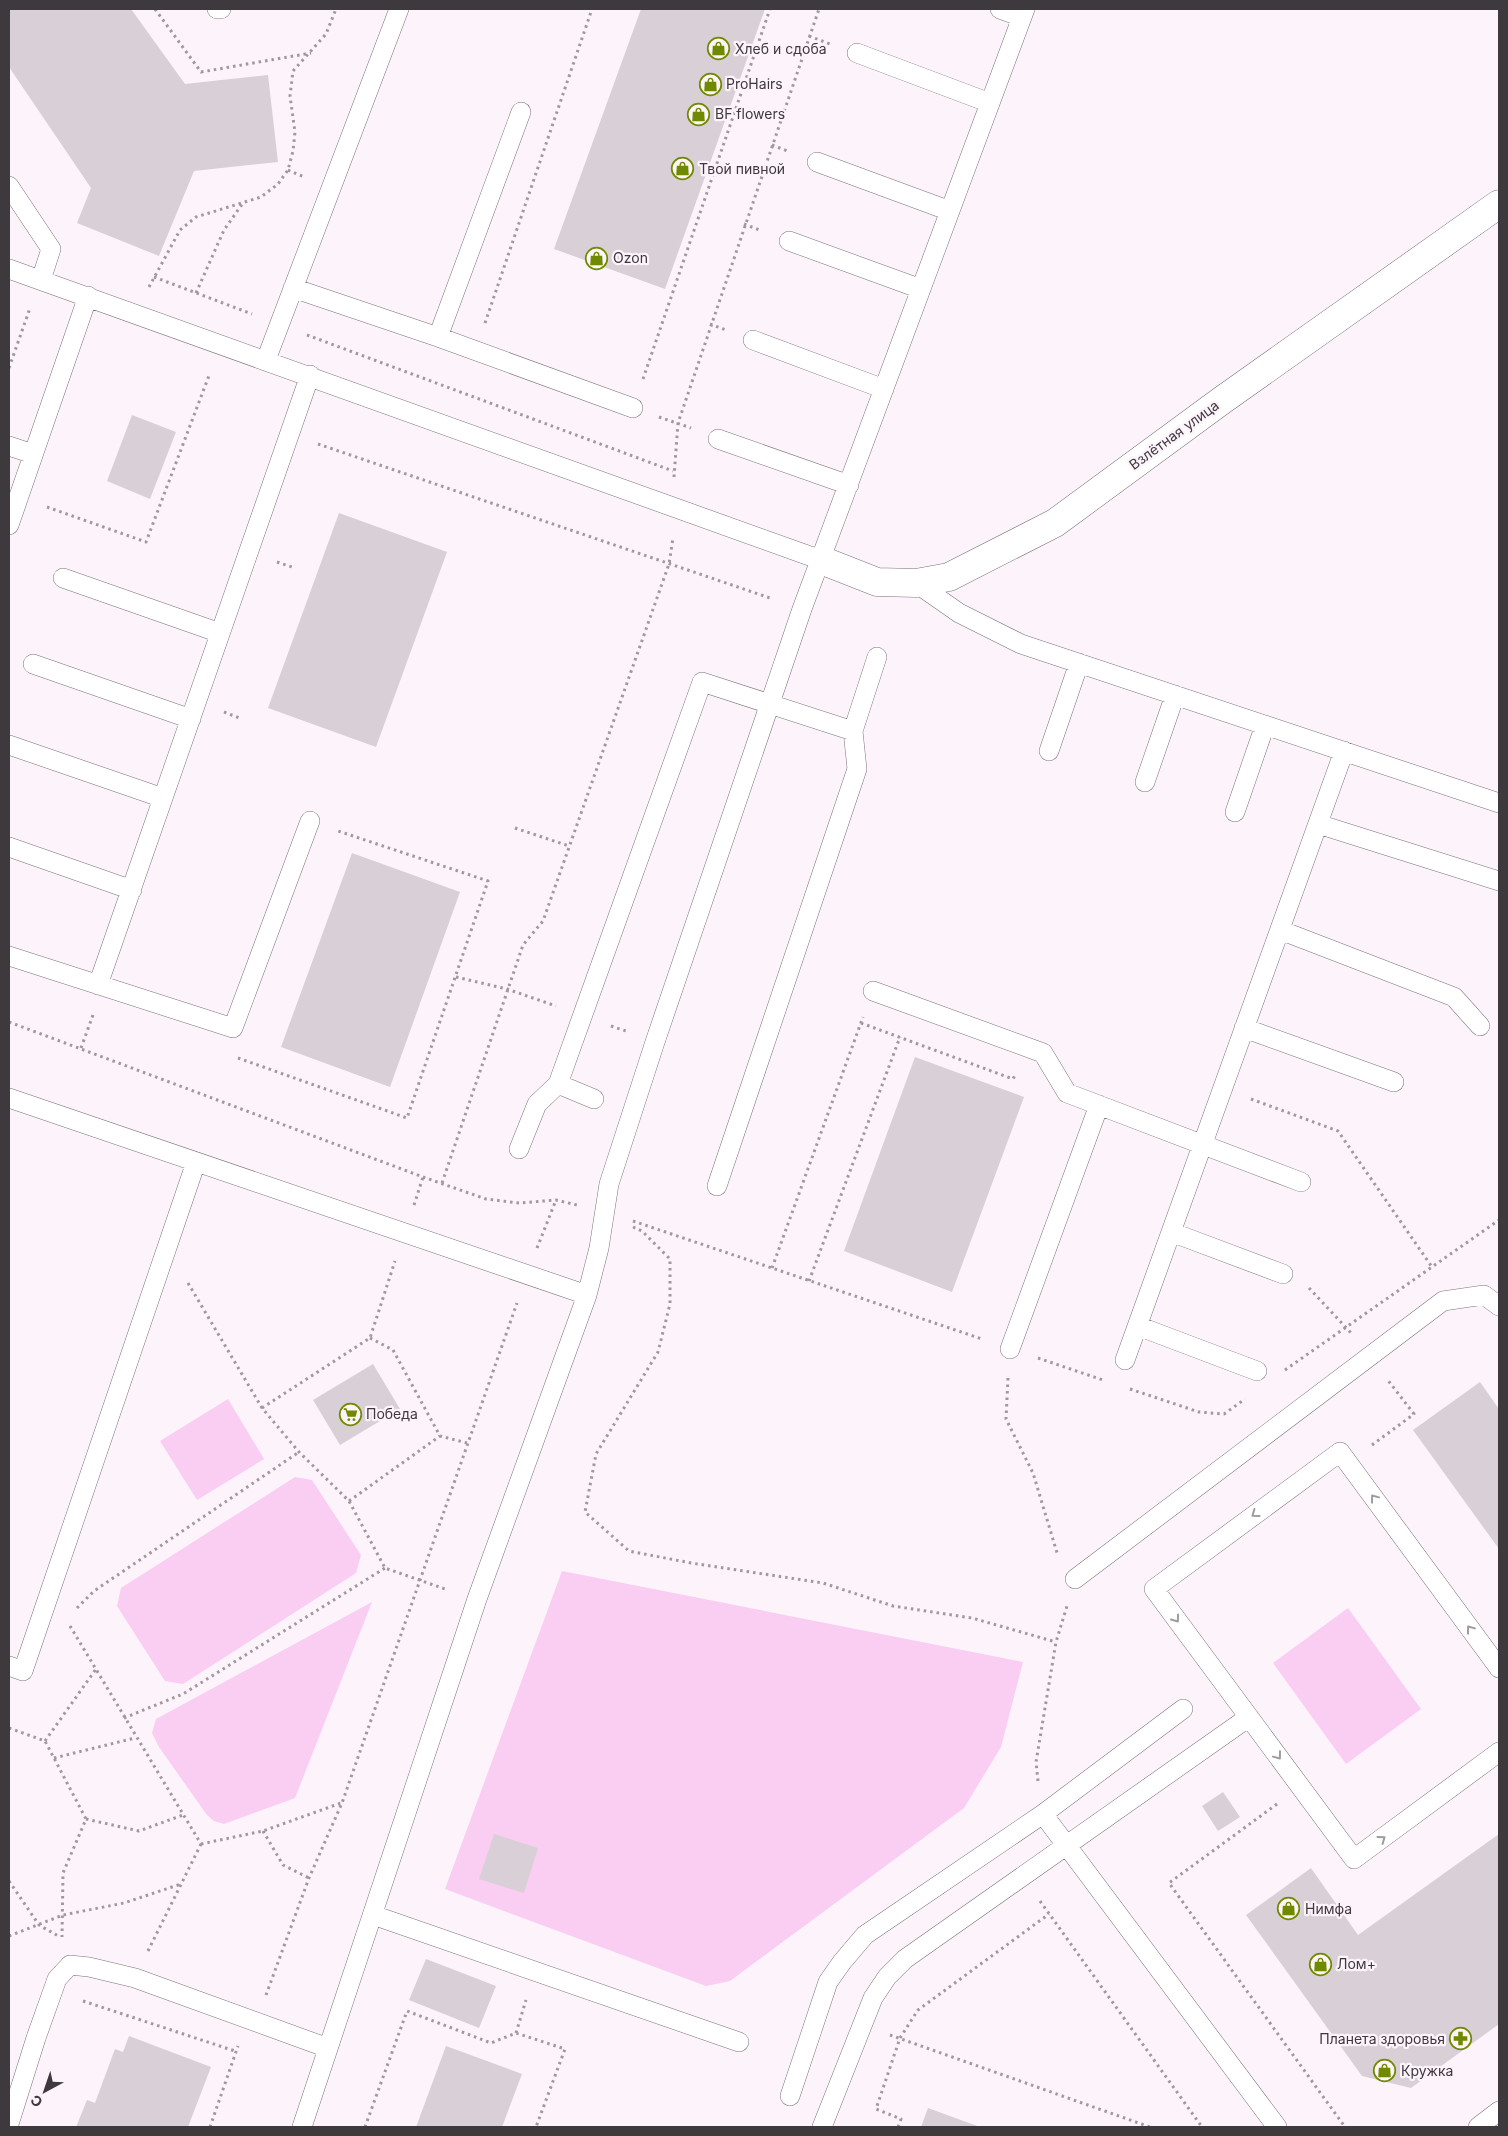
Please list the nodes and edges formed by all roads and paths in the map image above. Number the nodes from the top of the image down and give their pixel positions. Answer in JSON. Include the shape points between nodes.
{"nodes":[{"id":1,"x":155,"y":9,"type":"edge"},
{"id":2,"x":336,"y":9,"type":"edge"},
{"id":3,"x":399,"y":9,"type":"edge"},
{"id":4,"x":592,"y":9,"type":"edge"},
{"id":5,"x":770,"y":9,"type":"edge"},
{"id":6,"x":819,"y":9,"type":"edge"},
{"id":7,"x":1000,"y":9,"type":"edge"},
{"id":8,"x":1023,"y":13,"type":"edge"},
{"id":9,"x":312,"y":52,"type":"junction"},
{"id":10,"x":857,"y":54,"type":"dead end"},
{"id":11,"x":990,"y":103,"type":"junction"},
{"id":12,"x":521,"y":112,"type":"dead end"},
{"id":13,"x":817,"y":162,"type":"dead end"},
{"id":14,"x":9,"y":186,"type":"edge"},
{"id":15,"x":243,"y":203,"type":"junction"},
{"id":16,"x":1499,"y":204,"type":"edge"},
{"id":17,"x":950,"y":210,"type":"junction"},
{"id":18,"x":789,"y":241,"type":"dead end"},
{"id":19,"x":9,"y":269,"type":"edge"},
{"id":20,"x":154,"y":277,"type":"junction"},
{"id":21,"x":41,"y":280,"type":"junction"},
{"id":22,"x":293,"y":288,"type":"junction"},
{"id":23,"x":921,"y":289,"type":"junction"},
{"id":24,"x":196,"y":293,"type":"junction"},
{"id":25,"x":88,"y":296,"type":"junction"},
{"id":26,"x":31,"y":307,"type":"dead end"},
{"id":27,"x":136,"y":314,"type":"junction"},
{"id":28,"x":279,"y":324,"type":"junction"},
{"id":29,"x":438,"y":337,"type":"junction"},
{"id":30,"x":753,"y":340,"type":"dead end"},
{"id":31,"x":476,"y":352,"type":"junction"},
{"id":32,"x":266,"y":360,"type":"junction"},
{"id":33,"x":9,"y":368,"type":"edge"},
{"id":34,"x":212,"y":368,"type":"dead end"},
{"id":35,"x":310,"y":375,"type":"junction"},
{"id":36,"x":884,"y":389,"type":"junction"},
{"id":37,"x":632,"y":408,"type":"junction"},
{"id":38,"x":678,"y":423,"type":"junction"},
{"id":39,"x":718,"y":438,"type":"joint"},
{"id":40,"x":315,"y":443,"type":"dead end"},
{"id":41,"x":9,"y":446,"type":"edge"},
{"id":42,"x":33,"y":454,"type":"junction"},
{"id":43,"x":673,"y":471,"type":"junction"},
{"id":44,"x":849,"y":485,"type":"junction"},
{"id":45,"x":19,"y":497,"type":"junction"},
{"id":46,"x":676,"y":508,"type":"junction"},
{"id":47,"x":9,"y":525,"type":"edge"},
{"id":48,"x":272,"y":560,"type":"dead end"},
{"id":49,"x":821,"y":560,"type":"junction"},
{"id":50,"x":670,"y":564,"type":"junction"},
{"id":51,"x":295,"y":568,"type":"dead end"},
{"id":52,"x":63,"y":578,"type":"dead end"},
{"id":53,"x":916,"y":583,"type":"junction"},
{"id":54,"x":802,"y":609,"type":"junction"},
{"id":55,"x":220,"y":633,"type":"junction"},
{"id":56,"x":877,"y":657,"type":"dead end"},
{"id":57,"x":33,"y":664,"type":"dead end"},
{"id":58,"x":1079,"y":664,"type":"junction"},
{"id":59,"x":1174,"y":695,"type":"junction"},
{"id":60,"x":769,"y":703,"type":"junction"},
{"id":61,"x":217,"y":708,"type":"dead end"},
{"id":62,"x":191,"y":718,"type":"junction"},
{"id":63,"x":242,"y":719,"type":"dead end"},
{"id":64,"x":1265,"y":725,"type":"junction"},
{"id":65,"x":853,"y":731,"type":"junction"},
{"id":66,"x":9,"y":744,"type":"edge"},
{"id":67,"x":1344,"y":751,"type":"junction"},
{"id":68,"x":1049,"y":752,"type":"dead end"},
{"id":69,"x":1144,"y":782,"type":"dead end"},
{"id":70,"x":163,"y":798,"type":"junction"},
{"id":71,"x":1499,"y":803,"type":"edge"},
{"id":72,"x":1236,"y":812,"type":"dead end"},
{"id":73,"x":310,"y":821,"type":"joint"},
{"id":74,"x":1318,"y":824,"type":"junction"},
{"id":75,"x":515,"y":828,"type":"dead end"},
{"id":76,"x":569,"y":846,"type":"junction"},
{"id":77,"x":9,"y":847,"type":"edge"},
{"id":78,"x":1499,"y":882,"type":"edge"},
{"id":79,"x":132,"y":890,"type":"junction"},
{"id":80,"x":1280,"y":930,"type":"junction"},
{"id":81,"x":9,"y":956,"type":"edge"},
{"id":82,"x":98,"y":985,"type":"junction"},
{"id":83,"x":873,"y":991,"type":"joint"},
{"id":84,"x":9,"y":1022,"type":"edge"},
{"id":85,"x":1480,"y":1026,"type":"dead end"},
{"id":86,"x":1244,"y":1028,"type":"junction"},
{"id":87,"x":900,"y":1037,"type":"dead end"},
{"id":88,"x":230,"y":1055,"type":"dead end"},
{"id":89,"x":1394,"y":1082,"type":"dead end"},
{"id":90,"x":558,"y":1084,"type":"junction"},
{"id":91,"x":1223,"y":1088,"type":"junction"},
{"id":92,"x":9,"y":1098,"type":"edge"},
{"id":93,"x":594,"y":1099,"type":"dead end"},
{"id":94,"x":1099,"y":1105,"type":"junction"},
{"id":95,"x":1203,"y":1144,"type":"junction"},
{"id":96,"x":519,"y":1150,"type":"dead end"},
{"id":97,"x":196,"y":1162,"type":"junction"},
{"id":98,"x":423,"y":1177,"type":"junction"},
{"id":99,"x":1301,"y":1182,"type":"dead end"},
{"id":100,"x":442,"y":1183,"type":"junction"},
{"id":101,"x":716,"y":1186,"type":"dead end"},
{"id":102,"x":556,"y":1200,"type":"junction"},
{"id":103,"x":604,"y":1211,"type":"junction"},
{"id":104,"x":1499,"y":1220,"type":"edge"},
{"id":105,"x":404,"y":1232,"type":"junction"},
{"id":106,"x":1171,"y":1232,"type":"junction"},
{"id":107,"x":1432,"y":1267,"type":"junction"},
{"id":108,"x":772,"y":1268,"type":"junction"},
{"id":109,"x":1283,"y":1274,"type":"dead end"},
{"id":110,"x":526,"y":1276,"type":"junction"},
{"id":111,"x":186,"y":1280,"type":"dead end"},
{"id":112,"x":809,"y":1281,"type":"junction"},
{"id":113,"x":586,"y":1295,"type":"junction"},
{"id":114,"x":1499,"y":1306,"type":"edge"},
{"id":115,"x":1138,"y":1326,"type":"junction"},
{"id":116,"x":370,"y":1338,"type":"junction"},
{"id":117,"x":1010,"y":1348,"type":"junction"},
{"id":118,"x":1125,"y":1360,"type":"dead end"},
{"id":119,"x":1257,"y":1371,"type":"dead end"},
{"id":120,"x":1278,"y":1376,"type":"dead end"},
{"id":121,"x":1107,"y":1382,"type":"dead end"},
{"id":122,"x":1125,"y":1388,"type":"dead end"},
{"id":123,"x":1247,"y":1398,"type":"dead end"},
{"id":124,"x":1408,"y":1407,"type":"dead end"},
{"id":125,"x":262,"y":1408,"type":"junction"},
{"id":126,"x":1393,"y":1430,"type":"dead end"},
{"id":127,"x":440,"y":1436,"type":"junction"},
{"id":128,"x":467,"y":1443,"type":"junction"},
{"id":129,"x":299,"y":1452,"type":"junction"},
{"id":130,"x":349,"y":1501,"type":"junction"},
{"id":131,"x":385,"y":1568,"type":"junction"},
{"id":132,"x":1075,"y":1579,"type":"junction"},
{"id":133,"x":419,"y":1582,"type":"junction"},
{"id":134,"x":477,"y":1599,"type":"junction"},
{"id":135,"x":71,"y":1613,"type":"dead end"},
{"id":136,"x":66,"y":1619,"type":"dead end"},
{"id":137,"x":1056,"y":1642,"type":"junction"},
{"id":138,"x":9,"y":1666,"type":"edge"},
{"id":139,"x":1499,"y":1668,"type":"edge"},
{"id":140,"x":96,"y":1669,"type":"junction"},
{"id":141,"x":1183,"y":1709,"type":"dead end"},
{"id":142,"x":1249,"y":1717,"type":"junction"},
{"id":143,"x":124,"y":1718,"type":"junction"},
{"id":144,"x":9,"y":1728,"type":"edge"},
{"id":145,"x":136,"y":1738,"type":"junction"},
{"id":146,"x":45,"y":1741,"type":"junction"},
{"id":147,"x":1499,"y":1752,"type":"edge"},
{"id":148,"x":54,"y":1758,"type":"junction"},
{"id":149,"x":342,"y":1803,"type":"junction"},
{"id":150,"x":1043,"y":1814,"type":"junction"},
{"id":151,"x":183,"y":1815,"type":"junction"},
{"id":152,"x":1260,"y":1816,"type":"dead end"},
{"id":153,"x":86,"y":1819,"type":"junction"},
{"id":154,"x":263,"y":1831,"type":"junction"},
{"id":155,"x":201,"y":1844,"type":"junction"},
{"id":156,"x":1067,"y":1846,"type":"junction"},
{"id":157,"x":309,"y":1878,"type":"junction"},
{"id":158,"x":9,"y":1881,"type":"edge"},
{"id":159,"x":181,"y":1884,"type":"junction"},
{"id":160,"x":1035,"y":1893,"type":"dead end"},
{"id":161,"x":1050,"y":1914,"type":"junction"},
{"id":162,"x":63,"y":1915,"type":"junction"},
{"id":163,"x":373,"y":1915,"type":"junction"},
{"id":164,"x":39,"y":1925,"type":"junction"},
{"id":165,"x":9,"y":1936,"type":"edge"},
{"id":166,"x":135,"y":1978,"type":"junction"},
{"id":167,"x":80,"y":2008,"type":"dead end"},
{"id":168,"x":257,"y":2021,"type":"junction"},
{"id":169,"x":900,"y":2038,"type":"junction"},
{"id":170,"x":739,"y":2042,"type":"dead end"},
{"id":171,"x":328,"y":2048,"type":"junction"},
{"id":172,"x":235,"y":2051,"type":"junction"},
{"id":173,"x":790,"y":2096,"type":"dead end"},
{"id":174,"x":1499,"y":2111,"type":"edge"},
{"id":175,"x":9,"y":2124,"type":"edge"},
{"id":176,"x":210,"y":2127,"type":"edge"},
{"id":177,"x":302,"y":2127,"type":"edge"},
{"id":178,"x":365,"y":2127,"type":"edge"},
{"id":179,"x":536,"y":2127,"type":"edge"},
{"id":180,"x":822,"y":2127,"type":"edge"},
{"id":181,"x":898,"y":2127,"type":"edge"},
{"id":182,"x":1150,"y":2127,"type":"edge"},
{"id":183,"x":1202,"y":2127,"type":"edge"},
{"id":184,"x":1277,"y":2127,"type":"edge"},
{"id":185,"x":1345,"y":2127,"type":"edge"},
{"id":186,"x":1480,"y":2127,"type":"edge"}],
"edges":[{"from":1,"to":9,"type":"path","via":[[201,72]]},
{"from":2,"to":9,"type":"path","via":[[326,34]]},
{"from":3,"to":22,"type":"lane"},
{"from":4,"to":31,"type":"path"},
{"from":5,"to":37,"type":"path"},
{"from":6,"to":38,"type":"path"},
{"from":7,"to":8,"type":"lane"},
{"from":8,"to":11,"type":"lane"},
{"from":9,"to":15,"type":"path","via":[[293,71],[290,96],[295,132],[288,170],[278,184],[261,197]]},
{"from":10,"to":11,"type":"lane"},
{"from":11,"to":17,"type":"lane"},
{"from":12,"to":29,"type":"lane"},
{"from":13,"to":17,"type":"lane"},
{"from":14,"to":21,"type":"lane","via":[[51,249]]},
{"from":15,"to":20,"type":"path","via":[[196,217],[180,230]]},
{"from":15,"to":24,"type":"path","via":[[224,230]]},
{"from":16,"to":53,"type":"street","name":"Взлётная улица","via":[[1054,522],[949,577]]},
{"from":17,"to":23,"type":"lane"},
{"from":18,"to":23,"type":"lane"},
{"from":19,"to":21,"type":"lane"},
{"from":20,"to":24,"type":"path"},
{"from":20,"to":27,"type":"path"},
{"from":21,"to":25,"type":"lane"},
{"from":22,"to":28,"type":"lane"},
{"from":22,"to":29,"type":"lane"},
{"from":23,"to":36,"type":"lane"},
{"from":24,"to":28,"type":"path"},
{"from":25,"to":27,"type":"lane"},
{"from":25,"to":42,"type":"lane"},
{"from":26,"to":33,"type":"path"},
{"from":27,"to":32,"type":"lane"},
{"from":28,"to":32,"type":"lane"},
{"from":28,"to":43,"type":"path"},
{"from":29,"to":31,"type":"lane"},
{"from":30,"to":36,"type":"lane"},
{"from":31,"to":37,"type":"lane"},
{"from":32,"to":35,"type":"lane"},
{"from":34,"to":45,"type":"path","via":[[146,542]]},
{"from":35,"to":46,"type":"lane"},
{"from":35,"to":55,"type":"lane"},
{"from":36,"to":44,"type":"lane"},
{"from":37,"to":38,"type":"path"},
{"from":38,"to":39,"type":"path"},
{"from":38,"to":43,"type":"path"},
{"from":39,"to":44,"type":"lane"},
{"from":40,"to":50,"type":"path"},
{"from":41,"to":42,"type":"lane"},
{"from":42,"to":45,"type":"lane"},
{"from":43,"to":46,"type":"path"},
{"from":44,"to":49,"type":"lane"},
{"from":45,"to":47,"type":"lane"},
{"from":46,"to":49,"type":"lane"},
{"from":46,"to":50,"type":"path"},
{"from":48,"to":51,"type":"path"},
{"from":49,"to":53,"type":"street","name":"Взлётная улица","via":[[876,582]]},
{"from":49,"to":54,"type":"lane"},
{"from":50,"to":54,"type":"path"},
{"from":50,"to":76,"type":"path"},
{"from":52,"to":55,"type":"lane"},
{"from":53,"to":58,"type":"lane","via":[[959,613],[1020,644]]},
{"from":54,"to":60,"type":"lane"},
{"from":55,"to":62,"type":"lane"},
{"from":56,"to":65,"type":"lane"},
{"from":57,"to":62,"type":"lane"},
{"from":58,"to":59,"type":"lane"},
{"from":58,"to":68,"type":"lane"},
{"from":59,"to":64,"type":"lane"},
{"from":59,"to":69,"type":"lane"},
{"from":60,"to":65,"type":"lane"},
{"from":60,"to":90,"type":"lane","via":[[702,682]]},
{"from":60,"to":103,"type":"lane","via":[[652,1050],[609,1184]]},
{"from":61,"to":63,"type":"path"},
{"from":62,"to":70,"type":"lane"},
{"from":64,"to":67,"type":"lane"},
{"from":64,"to":72,"type":"lane"},
{"from":65,"to":101,"type":"lane","via":[[857,769]]},
{"from":66,"to":70,"type":"lane"},
{"from":67,"to":71,"type":"lane"},
{"from":67,"to":74,"type":"lane"},
{"from":70,"to":79,"type":"lane"},
{"from":73,"to":82,"type":"lane","via":[[233,1028]]},
{"from":73,"to":88,"type":"path","via":[[488,881],[417,1090],[407,1118]]},
{"from":74,"to":78,"type":"lane"},
{"from":74,"to":80,"type":"lane"},
{"from":75,"to":76,"type":"path"},
{"from":76,"to":100,"type":"path","via":[[543,921],[520,954]]},
{"from":77,"to":79,"type":"lane"},
{"from":79,"to":82,"type":"lane"},
{"from":80,"to":85,"type":"lane","via":[[1454,997]]},
{"from":80,"to":86,"type":"lane"},
{"from":81,"to":82,"type":"lane"},
{"from":83,"to":94,"type":"lane","via":[[1043,1053],[1067,1093]]},
{"from":83,"to":108,"type":"path"},
{"from":84,"to":98,"type":"path"},
{"from":86,"to":89,"type":"lane"},
{"from":86,"to":91,"type":"lane"},
{"from":87,"to":112,"type":"path"},
{"from":90,"to":93,"type":"lane"},
{"from":90,"to":96,"type":"lane","via":[[537,1104]]},
{"from":91,"to":95,"type":"lane"},
{"from":91,"to":107,"type":"path","via":[[1338,1131]]},
{"from":92,"to":97,"type":"lane"},
{"from":94,"to":95,"type":"lane"},
{"from":94,"to":117,"type":"lane"},
{"from":95,"to":99,"type":"lane"},
{"from":95,"to":106,"type":"lane"},
{"from":97,"to":105,"type":"lane"},
{"from":97,"to":138,"type":"lane","via":[[23,1671]]},
{"from":98,"to":100,"type":"path"},
{"from":98,"to":105,"type":"path"},
{"from":100,"to":102,"type":"path","via":[[486,1199],[519,1203]]},
{"from":102,"to":103,"type":"path"},
{"from":102,"to":110,"type":"path"},
{"from":103,"to":108,"type":"path"},
{"from":103,"to":113,"type":"lane","via":[[599,1248]]},
{"from":103,"to":137,"type":"path","via":[[642,1231],[670,1259],[670,1304],[658,1352],[596,1454],[585,1512],[629,1551],[823,1583],[892,1606],[972,1618]]},
{"from":104,"to":107,"type":"path"},
{"from":105,"to":110,"type":"lane"},
{"from":105,"to":116,"type":"path"},
{"from":106,"to":109,"type":"lane"},
{"from":106,"to":115,"type":"lane"},
{"from":107,"to":120,"type":"path"},
{"from":108,"to":112,"type":"path"},
{"from":110,"to":113,"type":"lane"},
{"from":110,"to":128,"type":"path"},
{"from":111,"to":125,"type":"path"},
{"from":112,"to":117,"type":"path"},
{"from":113,"to":134,"type":"lane"},
{"from":114,"to":132,"type":"lane","via":[[1484,1295],[1443,1301]]},
{"from":115,"to":118,"type":"lane"},
{"from":115,"to":119,"type":"lane"},
{"from":116,"to":125,"type":"path"},
{"from":116,"to":127,"type":"path","via":[[393,1350]]},
{"from":117,"to":121,"type":"path"},
{"from":117,"to":132,"type":"path","via":[[1006,1419],[1034,1473],[1056,1553]]},
{"from":122,"to":123,"type":"path","via":[[1199,1412],[1224,1414]]},
{"from":124,"to":126,"type":"path","via":[[1414,1414]]},
{"from":125,"to":129,"type":"path"},
{"from":127,"to":128,"type":"path"},
{"from":127,"to":130,"type":"path"},
{"from":128,"to":133,"type":"path"},
{"from":129,"to":130,"type":"path"},
{"from":129,"to":135,"type":"path","via":[[94,1591]]},
{"from":130,"to":131,"type":"path"},
{"from":131,"to":133,"type":"path"},
{"from":131,"to":143,"type":"path","via":[[183,1694]]},
{"from":132,"to":137,"type":"path"},
{"from":133,"to":134,"type":"path"},
{"from":133,"to":149,"type":"path"},
{"from":134,"to":163,"type":"lane"},
{"from":136,"to":140,"type":"path"},
{"from":137,"to":150,"type":"path","via":[[1036,1762]]},
{"from":139,"to":142,"type":"lane","one_way":true,"via":[[1340,1452],[1154,1589]]},
{"from":140,"to":143,"type":"path"},
{"from":140,"to":146,"type":"path"},
{"from":141,"to":150,"type":"lane"},
{"from":142,"to":147,"type":"lane","one_way":true,"via":[[1354,1859]]},
{"from":142,"to":156,"type":"lane"},
{"from":143,"to":145,"type":"path"},
{"from":144,"to":146,"type":"path"},
{"from":145,"to":148,"type":"path"},
{"from":145,"to":151,"type":"path"},
{"from":146,"to":148,"type":"path"},
{"from":148,"to":153,"type":"path"},
{"from":149,"to":154,"type":"path"},
{"from":149,"to":157,"type":"path"},
{"from":150,"to":156,"type":"lane"},
{"from":150,"to":173,"type":"lane","via":[[865,1935],[828,1982]]},
{"from":151,"to":153,"type":"path","via":[[139,1831]]},
{"from":151,"to":155,"type":"path"},
{"from":152,"to":185,"type":"path","via":[[1169,1883]]},
{"from":153,"to":162,"type":"path","via":[[63,1873]]},
{"from":154,"to":155,"type":"path"},
{"from":154,"to":157,"type":"path","via":[[283,1865]]},
{"from":155,"to":159,"type":"path"},
{"from":156,"to":180,"type":"lane","via":[[905,1959],[887,1977],[872,1998]]},
{"from":156,"to":184,"type":"lane"},
{"from":157,"to":168,"type":"path"},
{"from":158,"to":164,"type":"path"},
{"from":159,"to":162,"type":"path","via":[[124,1903]]},
{"from":159,"to":166,"type":"path"},
{"from":160,"to":161,"type":"path"},
{"from":161,"to":169,"type":"path","via":[[918,2010]]},
{"from":161,"to":183,"type":"path"},
{"from":162,"to":164,"type":"path"},
{"from":162,"to":164,"type":"path","via":[[62,1939]]},
{"from":163,"to":170,"type":"lane"},
{"from":163,"to":171,"type":"lane"},
{"from":164,"to":165,"type":"path"},
{"from":166,"to":168,"type":"lane"},
{"from":166,"to":175,"type":"lane","via":[[70,1965],[57,1979]]},
{"from":167,"to":172,"type":"path","via":[[83,2000]]},
{"from":168,"to":171,"type":"lane"},
{"from":168,"to":172,"type":"path"},
{"from":169,"to":181,"type":"path","via":[[876,2110],[901,2119]]},
{"from":169,"to":182,"type":"path"},
{"from":171,"to":177,"type":"lane"},
{"from":172,"to":176,"type":"path"},
{"from":174,"to":186,"type":"lane"},
{"from":178,"to":179,"type":"path","via":[[407,2011],[491,2043],[516,2033],[565,2049]]}]}
